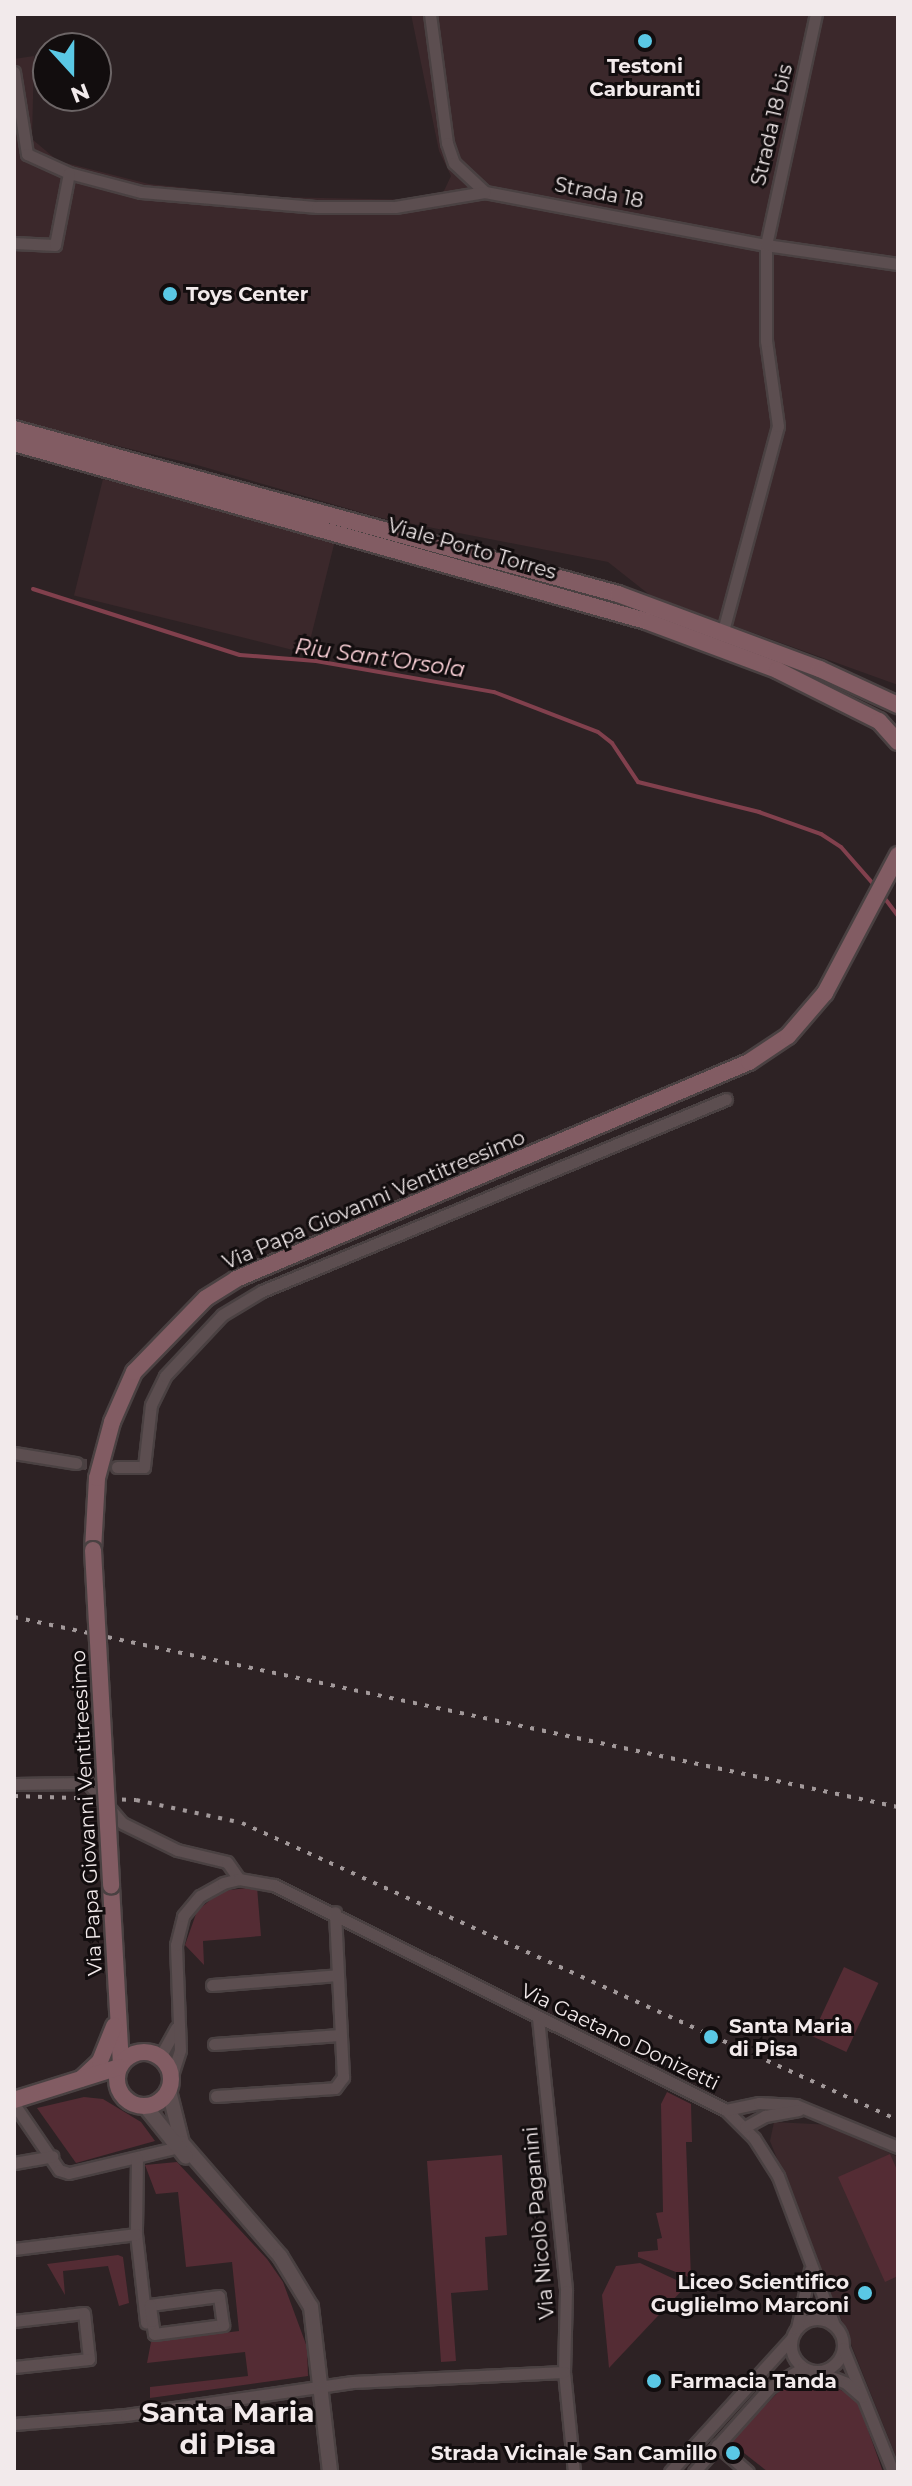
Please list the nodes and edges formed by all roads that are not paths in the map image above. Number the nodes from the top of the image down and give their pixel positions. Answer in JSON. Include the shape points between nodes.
{"nodes":[{"id":1,"x":430,"y":14,"type":"edge"},
{"id":2,"x":816,"y":14,"type":"edge"},
{"id":3,"x":14,"y":72,"type":"edge"},
{"id":4,"x":69,"y":173,"type":"junction"},
{"id":5,"x":485,"y":192,"type":"junction"},
{"id":6,"x":14,"y":243,"type":"edge"},
{"id":7,"x":766,"y":245,"type":"junction"},
{"id":8,"x":898,"y":264,"type":"edge"},
{"id":9,"x":14,"y":429,"type":"edge"},
{"id":10,"x":14,"y":443,"type":"edge"},
{"id":11,"x":723,"y":631,"type":"junction"},
{"id":12,"x":898,"y":705,"type":"edge"},
{"id":13,"x":898,"y":742,"type":"edge"},
{"id":14,"x":898,"y":855,"type":"edge"},
{"id":15,"x":726,"y":1099,"type":"dead end"},
{"id":16,"x":542,"y":1149,"type":"junction"},
{"id":17,"x":544,"y":1171,"type":"junction"},
{"id":18,"x":14,"y":1453,"type":"edge"},
{"id":19,"x":76,"y":1463,"type":"tunnel mouth"},
{"id":20,"x":117,"y":1467,"type":"tunnel mouth"},
{"id":21,"x":14,"y":1784,"type":"edge"},
{"id":22,"x":239,"y":1879,"type":"junction"},
{"id":23,"x":335,"y":1912,"type":"junction"},
{"id":24,"x":338,"y":1975,"type":"junction"},
{"id":25,"x":212,"y":1985,"type":"dead end"},
{"id":26,"x":118,"y":2014,"type":"junction"},
{"id":27,"x":538,"y":2018,"type":"junction"},
{"id":28,"x":179,"y":2020,"type":"junction"},
{"id":29,"x":340,"y":2035,"type":"junction"},
{"id":30,"x":214,"y":2044,"type":"dead end"},
{"id":31,"x":154,"y":2054,"type":"junction"},
{"id":32,"x":120,"y":2065,"type":"junction"},
{"id":33,"x":73,"y":2084,"type":"junction"},
{"id":34,"x":170,"y":2084,"type":"junction"},
{"id":35,"x":119,"y":2090,"type":"junction"},
{"id":36,"x":216,"y":2096,"type":"dead end"},
{"id":37,"x":14,"y":2102,"type":"edge"},
{"id":38,"x":145,"y":2106,"type":"junction"},
{"id":39,"x":726,"y":2110,"type":"junction"},
{"id":40,"x":811,"y":2110,"type":"junction"},
{"id":41,"x":745,"y":2127,"type":"junction"},
{"id":42,"x":898,"y":2147,"type":"edge"},
{"id":43,"x":175,"y":2148,"type":"junction"},
{"id":44,"x":52,"y":2156,"type":"junction"},
{"id":45,"x":137,"y":2158,"type":"junction"},
{"id":46,"x":14,"y":2163,"type":"edge"},
{"id":47,"x":208,"y":2176,"type":"junction"},
{"id":48,"x":136,"y":2234,"type":"junction"},
{"id":49,"x":14,"y":2249,"type":"edge"},
{"id":50,"x":810,"y":2270,"type":"junction"},
{"id":51,"x":14,"y":2321,"type":"edge"},
{"id":52,"x":152,"y":2321,"type":"junction"},
{"id":53,"x":834,"y":2325,"type":"junction"},
{"id":54,"x":797,"y":2328,"type":"junction"},
{"id":55,"x":791,"y":2339,"type":"junction"},
{"id":56,"x":843,"y":2348,"type":"junction"},
{"id":57,"x":14,"y":2367,"type":"edge"},
{"id":58,"x":803,"y":2368,"type":"junction"},
{"id":59,"x":564,"y":2372,"type":"junction"},
{"id":60,"x":818,"y":2372,"type":"junction"},
{"id":61,"x":322,"y":2390,"type":"junction"},
{"id":62,"x":865,"y":2400,"type":"junction"},
{"id":63,"x":14,"y":2424,"type":"edge"},
{"id":64,"x":717,"y":2445,"type":"junction"},
{"id":65,"x":330,"y":2472,"type":"edge"},
{"id":66,"x":574,"y":2472,"type":"edge"},
{"id":67,"x":670,"y":2472,"type":"edge"},
{"id":68,"x":694,"y":2472,"type":"edge"},
{"id":69,"x":748,"y":2472,"type":"edge"},
{"id":70,"x":893,"y":2472,"type":"edge"}],
"edges":[{"from":1,"to":5,"type":"street","via":[[447,143],[454,163]]},
{"from":2,"to":7,"type":"street","name":"Strada 18 bis"},
{"from":3,"to":4,"type":"street","via":[[22,145],[45,164]]},
{"from":4,"to":5,"type":"street","via":[[141,192],[317,207],[395,207]]},
{"from":4,"to":6,"type":"street","via":[[55,245]]},
{"from":5,"to":7,"type":"street","name":"Strada 18"},
{"from":7,"to":8,"type":"street","name":"Strada 18"},
{"from":7,"to":11,"type":"street","name":"Strada 18 bis","via":[[766,341],[778,426]]},
{"from":9,"to":11,"type":"main road","name":"Viale Porto Torres","via":[[576,582]]},
{"from":10,"to":13,"type":"main road","name":"Viale Porto Torres","via":[[646,621],[777,670],[879,721]]},
{"from":11,"to":12,"type":"main road","name":"Viale Porto Torres"},
{"from":14,"to":16,"type":"main road","name":"Via Papa Giovanni Ventitreesimo","via":[[825,993],[788,1036],[749,1062]]},
{"from":15,"to":17,"type":"street"},
{"from":16,"to":17,"type":"street"},
{"from":16,"to":26,"type":"main road","name":"Via Papa Giovanni Ventitreesimo","bridge":true,"via":[[236,1279],[179,1321],[134,1372],[112,1422],[97,1478],[93,1550]]},
{"from":17,"to":20,"type":"street","via":[[262,1291],[222,1315],[165,1376],[151,1405],[144,1467]]},
{"from":18,"to":19,"type":"street"},
{"from":21,"to":22,"type":"street","via":[[88,1783],[122,1823],[177,1850],[227,1862]]},
{"from":22,"to":23,"type":"street","name":"Via Gaetano Donizetti","via":[[274,1885]]},
{"from":22,"to":28,"type":"street","via":[[200,1896],[177,1930]]},
{"from":23,"to":24,"type":"street"},
{"from":23,"to":27,"type":"street","name":"Via Gaetano Donizetti"},
{"from":24,"to":25,"type":"street"},
{"from":24,"to":29,"type":"street"},
{"from":26,"to":31,"type":"main road"},
{"from":26,"to":32,"type":"main road","name":"Via Papa Giovanni Ventitreesimo"},
{"from":26,"to":33,"type":"main road","via":[[100,2061]]},
{"from":27,"to":39,"type":"street","name":"Via Gaetano Donizetti"},
{"from":27,"to":59,"type":"street","name":"Via Nicolò Paganini","via":[[566,2291]]},
{"from":28,"to":31,"type":"street"},
{"from":28,"to":34,"type":"street","via":[[180,2050]]},
{"from":29,"to":30,"type":"street"},
{"from":29,"to":36,"type":"street","via":[[343,2077],[335,2088]]},
{"from":31,"to":32,"type":"main road"},
{"from":31,"to":34,"type":"main road"},
{"from":32,"to":33,"type":"main road"},
{"from":32,"to":35,"type":"main road"},
{"from":33,"to":35,"type":"main road"},
{"from":33,"to":37,"type":"main road"},
{"from":34,"to":38,"type":"main road"},
{"from":34,"to":47,"type":"street","via":[[176,2132]]},
{"from":35,"to":38,"type":"main road","via":[[129,2102]]},
{"from":37,"to":44,"type":"street"},
{"from":38,"to":43,"type":"street"},
{"from":39,"to":40,"type":"street","via":[[781,2103]]},
{"from":39,"to":41,"type":"street","name":"Via Gaetano Donizetti"},
{"from":40,"to":41,"type":"street","via":[[765,2116]]},
{"from":40,"to":42,"type":"street"},
{"from":41,"to":50,"type":"street","name":"Via Gaetano Donizetti","via":[[778,2176]]},
{"from":43,"to":45,"type":"street"},
{"from":43,"to":47,"type":"street"},
{"from":44,"to":45,"type":"street","via":[[59,2170],[69,2173]]},
{"from":44,"to":46,"type":"street"},
{"from":45,"to":48,"type":"street"},
{"from":47,"to":61,"type":"street","via":[[296,2279],[311,2307]]},
{"from":48,"to":49,"type":"street"},
{"from":48,"to":52,"type":"street","via":[[146,2322]]},
{"from":50,"to":53,"type":"street","name":"Via Gaetano Donizetti"},
{"from":50,"to":54,"type":"street"},
{"from":51,"to":57,"type":"street","via":[[84,2313],[89,2359]]},
{"from":52,"to":52,"type":"street","via":[[154,2334],[223,2325],[219,2296],[150,2305]]},
{"from":53,"to":54,"type":"street","via":[[819,2319]]},
{"from":53,"to":56,"type":"street","name":"Via Gaetano Donizetti"},
{"from":54,"to":55,"type":"street"},
{"from":55,"to":58,"type":"street","via":[[792,2356]]},
{"from":55,"to":67,"type":"street"},
{"from":56,"to":60,"type":"street","via":[[839,2359]]},
{"from":56,"to":62,"type":"street","name":"Via Gaetano Donizetti"},
{"from":58,"to":60,"type":"street"},
{"from":58,"to":64,"type":"street","via":[[770,2387]]},
{"from":59,"to":61,"type":"street","via":[[353,2382]]},
{"from":59,"to":66,"type":"street","name":"Via Nicolò Paganini"},
{"from":60,"to":62,"type":"street","via":[[846,2383]]},
{"from":61,"to":63,"type":"street"},
{"from":61,"to":65,"type":"street"},
{"from":62,"to":70,"type":"street","name":"Via Gaetano Donizetti"},
{"from":64,"to":68,"type":"street"},
{"from":64,"to":69,"type":"street"}]}
